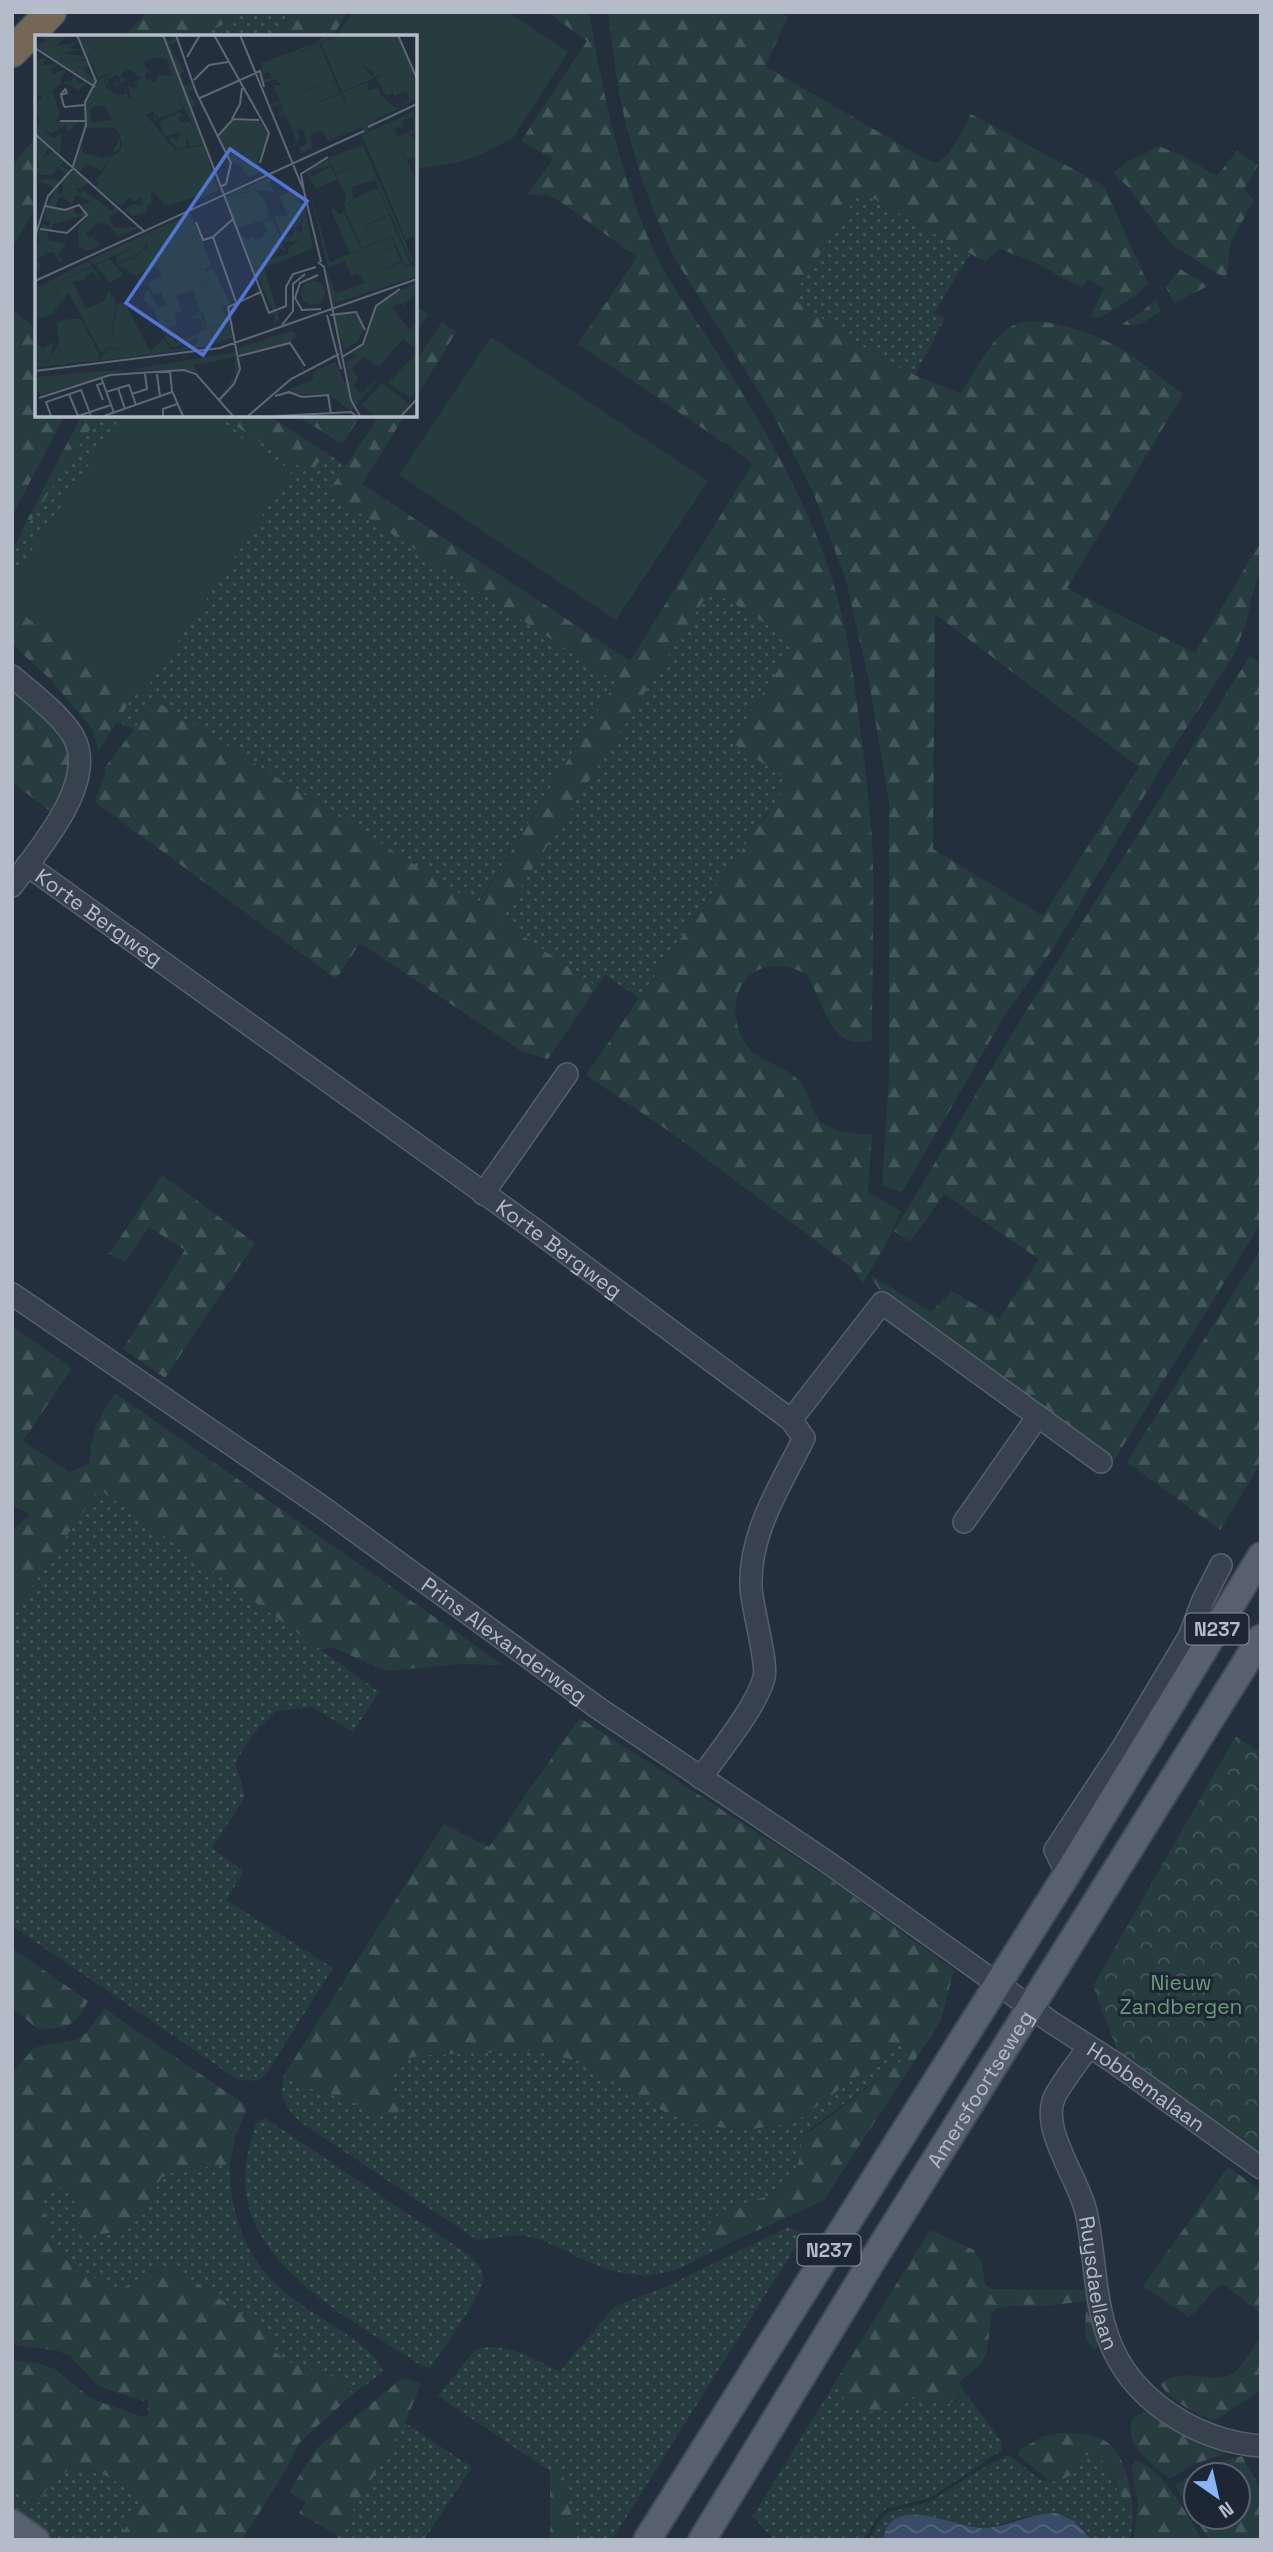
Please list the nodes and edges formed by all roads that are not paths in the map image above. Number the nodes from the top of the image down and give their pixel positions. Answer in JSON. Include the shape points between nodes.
{"nodes":[{"id":1,"x":51,"y":12,"type":"edge"},
{"id":2,"x":12,"y":52,"type":"edge"},
{"id":3,"x":12,"y":676,"type":"edge"},
{"id":4,"x":27,"y":865,"type":"junction"},
{"id":5,"x":12,"y":886,"type":"edge"},
{"id":6,"x":567,"y":1074,"type":"dead end"},
{"id":7,"x":484,"y":1194,"type":"junction"},
{"id":8,"x":12,"y":1294,"type":"edge"},
{"id":9,"x":1038,"y":1416,"type":"junction"},
{"id":10,"x":792,"y":1420,"type":"junction"},
{"id":11,"x":1101,"y":1462,"type":"dead end"},
{"id":12,"x":964,"y":1522,"type":"dead end"},
{"id":13,"x":1261,"y":1556,"type":"edge"},
{"id":14,"x":1221,"y":1565,"type":"dead end"},
{"id":15,"x":1261,"y":1638,"type":"edge"},
{"id":16,"x":701,"y":1778,"type":"junction"},
{"id":17,"x":1067,"y":1874,"type":"junction"},
{"id":18,"x":998,"y":1983,"type":"junction"},
{"id":19,"x":1031,"y":2007,"type":"junction"},
{"id":20,"x":1088,"y":2048,"type":"junction"},
{"id":21,"x":1261,"y":2168,"type":"edge"},
{"id":22,"x":1261,"y":2446,"type":"edge"},
{"id":23,"x":12,"y":2523,"type":"edge"},
{"id":24,"x":36,"y":2540,"type":"edge"},
{"id":25,"x":647,"y":2540,"type":"edge"},
{"id":26,"x":702,"y":2540,"type":"edge"}],
"edges":[{"from":1,"to":2,"type":"highway"},
{"from":3,"to":4,"type":"street","via":[[64,723],[76,742],[79,764],[64,814]]},
{"from":4,"to":5,"type":"street","name":"Korte Bergweg"},
{"from":4,"to":7,"type":"street","name":"Korte Bergweg"},
{"from":6,"to":7,"type":"street"},
{"from":7,"to":10,"type":"street","name":"Korte Bergweg"},
{"from":8,"to":16,"type":"street","name":"Prins Alexanderweg","via":[[318,1504]]},
{"from":9,"to":10,"type":"street","via":[[882,1303]]},
{"from":9,"to":11,"type":"street"},
{"from":9,"to":12,"type":"street"},
{"from":10,"to":16,"type":"street","via":[[804,1438],[758,1532],[752,1563],[751,1590],[765,1675],[753,1702]]},
{"from":13,"to":17,"type":"main road","name":"Amersfoortseweg","number":"N237"},
{"from":14,"to":17,"type":"street","via":[[1189,1637],[1055,1850]]},
{"from":15,"to":19,"type":"main road","name":"Amersfoortseweg","number":"N237"},
{"from":16,"to":18,"type":"street","name":"Prins Alexanderweg"},
{"from":17,"to":18,"type":"main road","name":"Amersfoortseweg","number":"N237"},
{"from":18,"to":19,"type":"street","name":"Hobbemalaan"},
{"from":18,"to":25,"type":"main road","name":"Amersfoortseweg","number":"N237"},
{"from":19,"to":20,"type":"street","name":"Hobbemalaan"},
{"from":19,"to":26,"type":"main road","name":"Amersfoortseweg","number":"N237"},
{"from":20,"to":21,"type":"street","name":"Hobbemalaan"},
{"from":20,"to":22,"type":"street","name":"Ruysdaellaan","via":[[1054,2098],[1052,2119],[1086,2209],[1108,2338],[1144,2393],[1178,2421]]},
{"from":23,"to":24,"type":"main road"}]}
